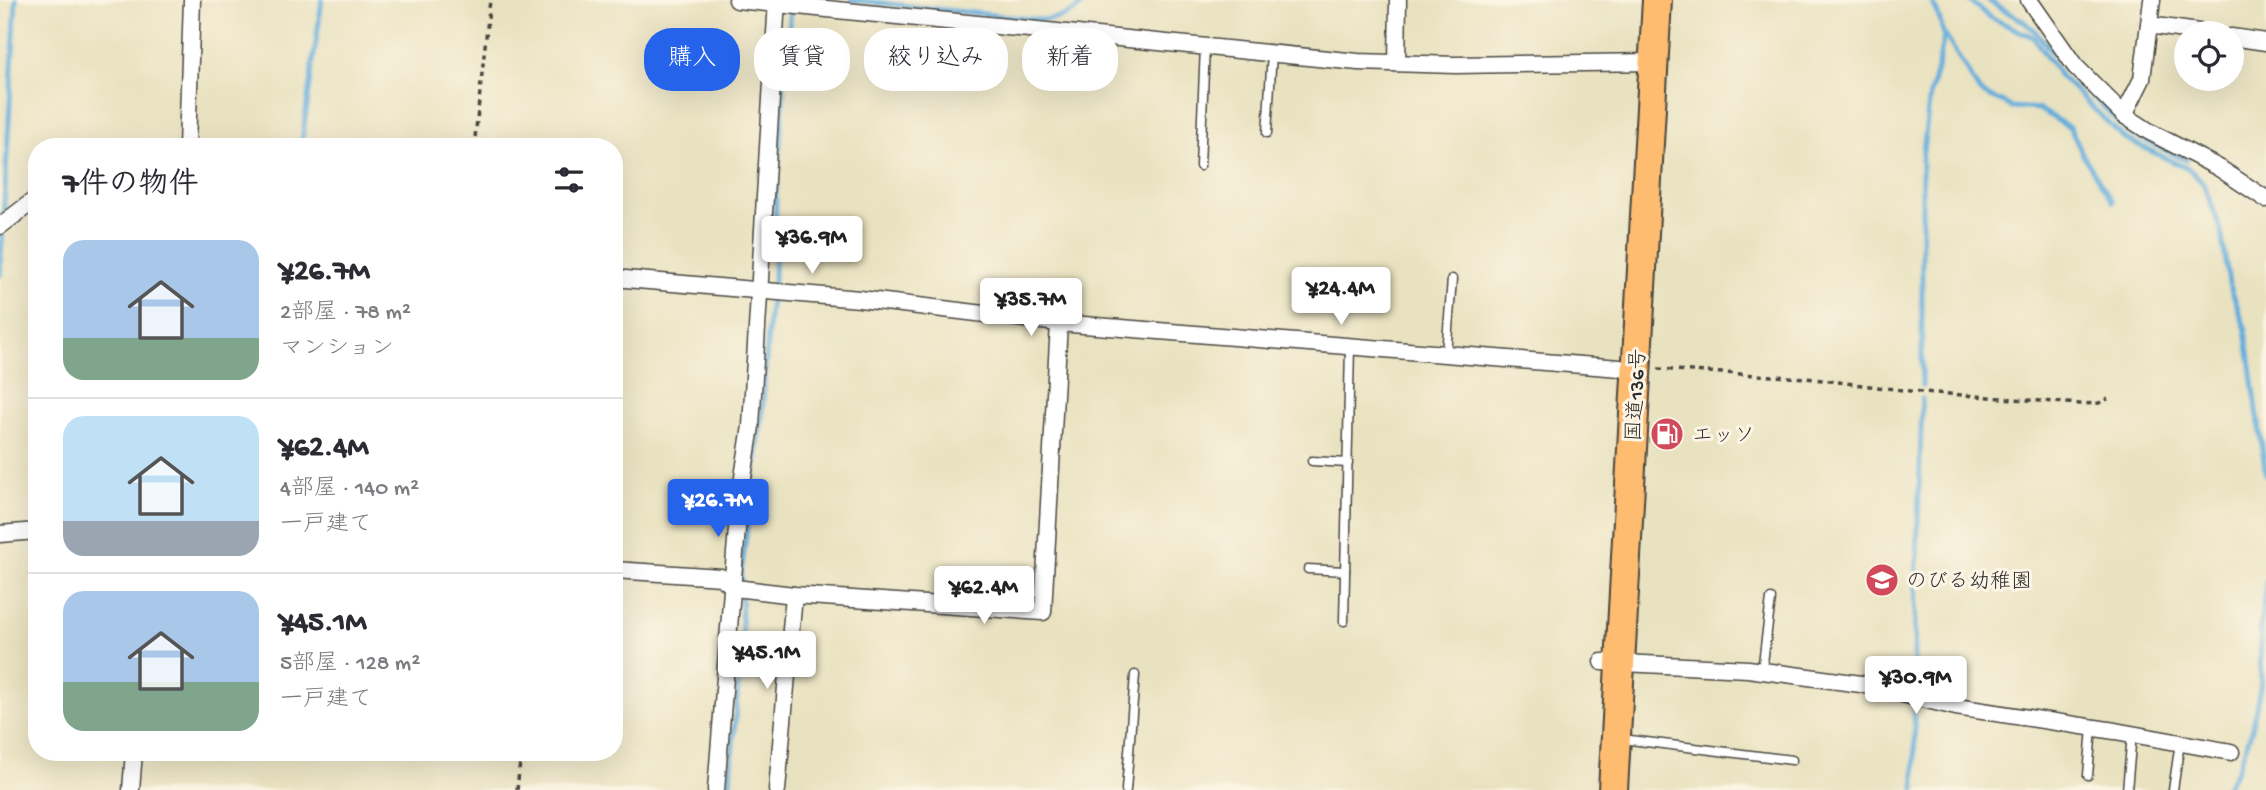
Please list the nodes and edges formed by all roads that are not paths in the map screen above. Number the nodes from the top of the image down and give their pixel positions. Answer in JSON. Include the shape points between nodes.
{"nodes":[{"id":1,"x":192,"y":0,"type":"edge"},
{"id":2,"x":737,"y":0,"type":"edge"},
{"id":3,"x":1398,"y":0,"type":"edge"},
{"id":4,"x":1640,"y":0,"type":"edge"},
{"id":5,"x":1657,"y":0,"type":"edge"},
{"id":6,"x":2029,"y":0,"type":"edge"},
{"id":7,"x":2151,"y":0,"type":"edge"},
{"id":8,"x":777,"y":2,"type":"edge"},
{"id":9,"x":802,"y":3,"type":"edge"},
{"id":10,"x":2149,"y":25,"type":"junction"},
{"id":11,"x":2174,"y":29,"type":"edge"},
{"id":12,"x":2244,"y":39,"type":"edge"},
{"id":13,"x":2266,"y":42,"type":"edge"},
{"id":14,"x":1205,"y":46,"type":"junction"},
{"id":15,"x":1272,"y":53,"type":"junction"},
{"id":16,"x":1645,"y":62,"type":"junction"},
{"id":17,"x":1397,"y":64,"type":"junction"},
{"id":18,"x":2124,"y":115,"type":"junction"},
{"id":19,"x":1267,"y":133,"type":"dead end"},
{"id":20,"x":187,"y":138,"type":"edge"},
{"id":21,"x":1200,"y":166,"type":"dead end"},
{"id":22,"x":2266,"y":199,"type":"edge"},
{"id":23,"x":28,"y":205,"type":"edge"},
{"id":24,"x":0,"y":226,"type":"edge"},
{"id":25,"x":623,"y":279,"type":"edge"},
{"id":26,"x":1452,"y":279,"type":"dead end"},
{"id":27,"x":759,"y":290,"type":"junction"},
{"id":28,"x":1059,"y":323,"type":"junction"},
{"id":29,"x":1350,"y":346,"type":"junction"},
{"id":30,"x":1446,"y":354,"type":"junction"},
{"id":31,"x":1628,"y":368,"type":"junction"},
{"id":32,"x":1312,"y":461,"type":"dead end"},
{"id":33,"x":1348,"y":463,"type":"junction"},
{"id":34,"x":28,"y":532,"type":"edge"},
{"id":35,"x":0,"y":534,"type":"edge"},
{"id":36,"x":1308,"y":569,"type":"dead end"},
{"id":37,"x":623,"y":571,"type":"edge"},
{"id":38,"x":1345,"y":571,"type":"junction"},
{"id":39,"x":732,"y":585,"type":"junction"},
{"id":40,"x":794,"y":595,"type":"junction"},
{"id":41,"x":1770,"y":599,"type":"dead end"},
{"id":42,"x":1344,"y":621,"type":"dead end"},
{"id":43,"x":1611,"y":662,"type":"junction"},
{"id":44,"x":1762,"y":671,"type":"junction"},
{"id":45,"x":1135,"y":676,"type":"dead end"},
{"id":46,"x":2092,"y":728,"type":"junction"},
{"id":47,"x":2132,"y":734,"type":"junction"},
{"id":48,"x":1616,"y":739,"type":"junction"},
{"id":49,"x":2180,"y":743,"type":"junction"},
{"id":50,"x":2231,"y":752,"type":"dead end"},
{"id":51,"x":1792,"y":760,"type":"dead end"},
{"id":52,"x":133,"y":761,"type":"edge"},
{"id":53,"x":2088,"y":775,"type":"dead end"},
{"id":54,"x":131,"y":790,"type":"edge"},
{"id":55,"x":716,"y":790,"type":"edge"},
{"id":56,"x":777,"y":790,"type":"edge"},
{"id":57,"x":1126,"y":790,"type":"edge"},
{"id":58,"x":1596,"y":790,"type":"edge"},
{"id":59,"x":1613,"y":790,"type":"edge"},
{"id":60,"x":2127,"y":790,"type":"edge"},
{"id":61,"x":2173,"y":790,"type":"edge"}],
"edges":[{"from":1,"to":20,"type":"street"},
{"from":2,"to":8,"type":"street"},
{"from":3,"to":17,"type":"street"},
{"from":4,"to":16,"type":"highway","name":"国道136号"},
{"from":5,"to":16,"type":"highway","name":"国道136号"},
{"from":6,"to":18,"type":"street","via":[[2074,66]]},
{"from":7,"to":10,"type":"street"},
{"from":8,"to":9,"type":"street"},
{"from":8,"to":27,"type":"street"},
{"from":9,"to":14,"type":"street"},
{"from":10,"to":11,"type":"street"},
{"from":10,"to":18,"type":"street","via":[[2142,79]]},
{"from":12,"to":13,"type":"street"},
{"from":14,"to":15,"type":"street"},
{"from":14,"to":21,"type":"lane"},
{"from":15,"to":17,"type":"street"},
{"from":15,"to":19,"type":"lane"},
{"from":16,"to":17,"type":"street"},
{"from":16,"to":31,"type":"highway","name":"国道136号"},
{"from":18,"to":22,"type":"street"},
{"from":23,"to":24,"type":"street"},
{"from":25,"to":27,"type":"street"},
{"from":26,"to":30,"type":"lane"},
{"from":27,"to":28,"type":"street"},
{"from":27,"to":39,"type":"street","via":[[751,426]]},
{"from":28,"to":29,"type":"street"},
{"from":28,"to":40,"type":"street","via":[[1043,612]]},
{"from":29,"to":30,"type":"street"},
{"from":29,"to":33,"type":"lane"},
{"from":30,"to":31,"type":"street"},
{"from":31,"to":43,"type":"highway","name":"国道136号"},
{"from":32,"to":33,"type":"lane"},
{"from":33,"to":38,"type":"lane"},
{"from":34,"to":35,"type":"street"},
{"from":36,"to":38,"type":"lane"},
{"from":37,"to":39,"type":"street","via":[[721,577]]},
{"from":38,"to":42,"type":"lane"},
{"from":39,"to":40,"type":"street"},
{"from":39,"to":55,"type":"street"},
{"from":40,"to":56,"type":"street"},
{"from":41,"to":44,"type":"lane"},
{"from":43,"to":44,"type":"street"},
{"from":43,"to":48,"type":"highway","name":"国道136号"},
{"from":43,"to":58,"type":"highway","name":"国道136号"},
{"from":44,"to":46,"type":"street","via":[[1861,684],[1956,707]]},
{"from":45,"to":57,"type":"lane"},
{"from":46,"to":47,"type":"street"},
{"from":46,"to":53,"type":"lane"},
{"from":47,"to":49,"type":"street"},
{"from":47,"to":60,"type":"lane"},
{"from":48,"to":51,"type":"lane"},
{"from":48,"to":59,"type":"highway","name":"国道136号"},
{"from":49,"to":50,"type":"street"},
{"from":49,"to":61,"type":"lane"},
{"from":52,"to":54,"type":"street"}]}
